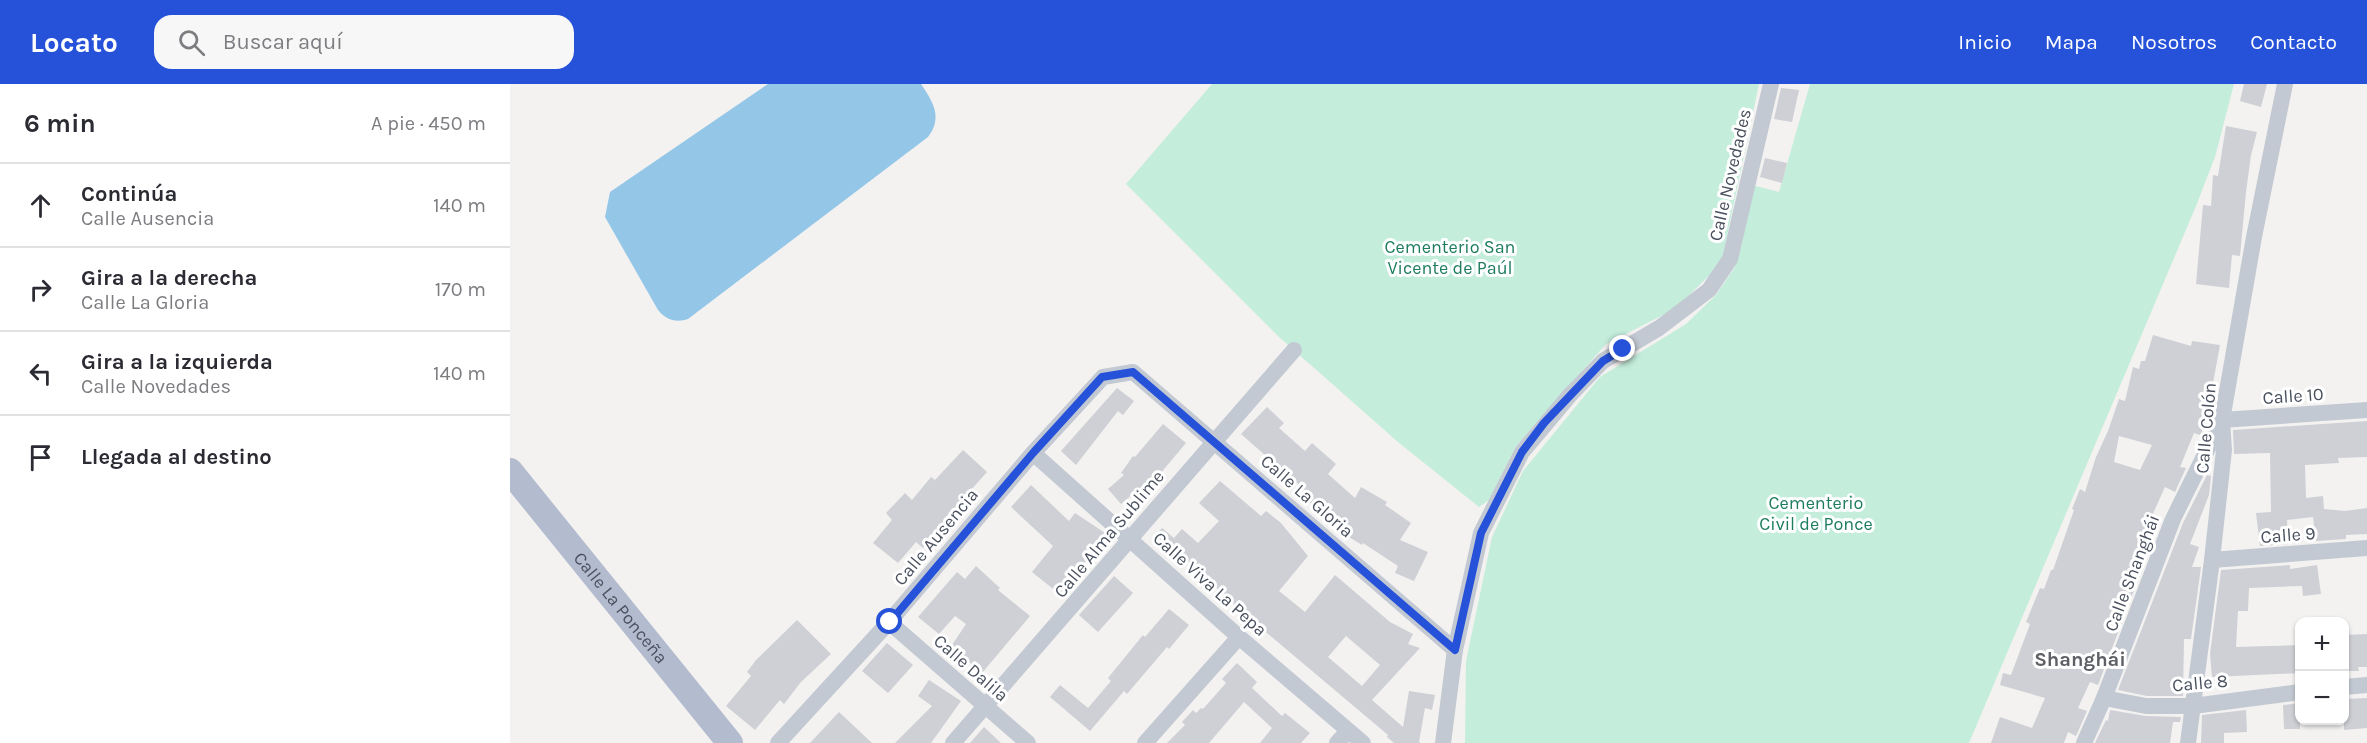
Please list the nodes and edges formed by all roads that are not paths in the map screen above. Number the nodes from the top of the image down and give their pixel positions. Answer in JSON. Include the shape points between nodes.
{"nodes":[{"id":1,"x":1771,"y":84,"type":"edge"},
{"id":2,"x":2285,"y":84,"type":"edge"},
{"id":3,"x":1294,"y":350,"type":"dead end"},
{"id":4,"x":1133,"y":372,"type":"joint"},
{"id":5,"x":2367,"y":410,"type":"edge"},
{"id":6,"x":2222,"y":420,"type":"junction"},
{"id":7,"x":1213,"y":441,"type":"junction"},
{"id":8,"x":1033,"y":453,"type":"junction"},
{"id":9,"x":510,"y":471,"type":"edge"},
{"id":10,"x":1130,"y":539,"type":"junction"},
{"id":11,"x":2367,"y":549,"type":"edge"},
{"id":12,"x":2212,"y":560,"type":"junction"},
{"id":13,"x":890,"y":622,"type":"junction"},
{"id":14,"x":1239,"y":637,"type":"junction"},
{"id":15,"x":1455,"y":650,"type":"junction"},
{"id":16,"x":2367,"y":685,"type":"edge"},
{"id":17,"x":2349,"y":687,"type":"edge"},
{"id":18,"x":2295,"y":693,"type":"edge"},
{"id":19,"x":2104,"y":698,"type":"junction"},
{"id":20,"x":2193,"y":706,"type":"junction"},
{"id":21,"x":986,"y":707,"type":"junction"},
{"id":22,"x":1342,"y":737,"type":"edge"},
{"id":23,"x":730,"y":743,"type":"edge"},
{"id":24,"x":778,"y":743,"type":"edge"},
{"id":25,"x":953,"y":743,"type":"edge"},
{"id":26,"x":1028,"y":743,"type":"edge"},
{"id":27,"x":1145,"y":743,"type":"edge"},
{"id":28,"x":1363,"y":743,"type":"edge"},
{"id":29,"x":1443,"y":743,"type":"edge"},
{"id":30,"x":2084,"y":743,"type":"edge"},
{"id":31,"x":2188,"y":743,"type":"edge"}],
"edges":[{"from":1,"to":15,"type":"street","name":"Calle Novedades","via":[[1730,259],[1709,290],[1679,315],[1603,361],[1522,452],[1481,533]]},
{"from":2,"to":6,"type":"street","name":"Calle Colón"},
{"from":3,"to":7,"type":"street","name":"Calle Alma Sublime"},
{"from":4,"to":7,"type":"street","name":"Calle La Gloria"},
{"from":4,"to":8,"type":"street","name":"Calle Ausencia","via":[[1102,377]]},
{"from":5,"to":6,"type":"street","name":"Calle 10"},
{"from":6,"to":12,"type":"street","name":"Calle Colón","via":[[2224,450]]},
{"from":6,"to":19,"type":"street","name":"Calle Shanghái","via":[[2173,519]]},
{"from":7,"to":10,"type":"street","name":"Calle Alma Sublime"},
{"from":7,"to":15,"type":"street","name":"Calle La Gloria"},
{"from":8,"to":10,"type":"street","name":"Calle Viva La Pepa"},
{"from":8,"to":13,"type":"street","name":"Calle Ausencia"},
{"from":9,"to":23,"type":"main road","name":"Calle La Ponceña"},
{"from":10,"to":14,"type":"street","name":"Calle Viva La Pepa"},
{"from":10,"to":21,"type":"street","name":"Calle Alma Sublime"},
{"from":11,"to":12,"type":"street","name":"Calle 9"},
{"from":12,"to":20,"type":"street","name":"Calle Colón"},
{"from":13,"to":21,"type":"street","name":"Calle Dalila"},
{"from":13,"to":24,"type":"street","name":"Calle Ausencia"},
{"from":14,"to":22,"type":"street","name":"Calle Viva La Pepa"},
{"from":14,"to":27,"type":"street"},
{"from":15,"to":29,"type":"street","name":"Calle Novedades"},
{"from":16,"to":17,"type":"street"},
{"from":18,"to":20,"type":"street","name":"Calle 8"},
{"from":19,"to":20,"type":"street","name":"Calle 8","via":[[2146,706]]},
{"from":19,"to":30,"type":"street","name":"Calle Shanghái"},
{"from":20,"to":31,"type":"street","name":"Calle Colón"},
{"from":21,"to":25,"type":"street","name":"Calle Alma Sublime"},
{"from":21,"to":26,"type":"street","name":"Calle Dalila"},
{"from":22,"to":28,"type":"street","name":"Calle Viva La Pepa"}]}
